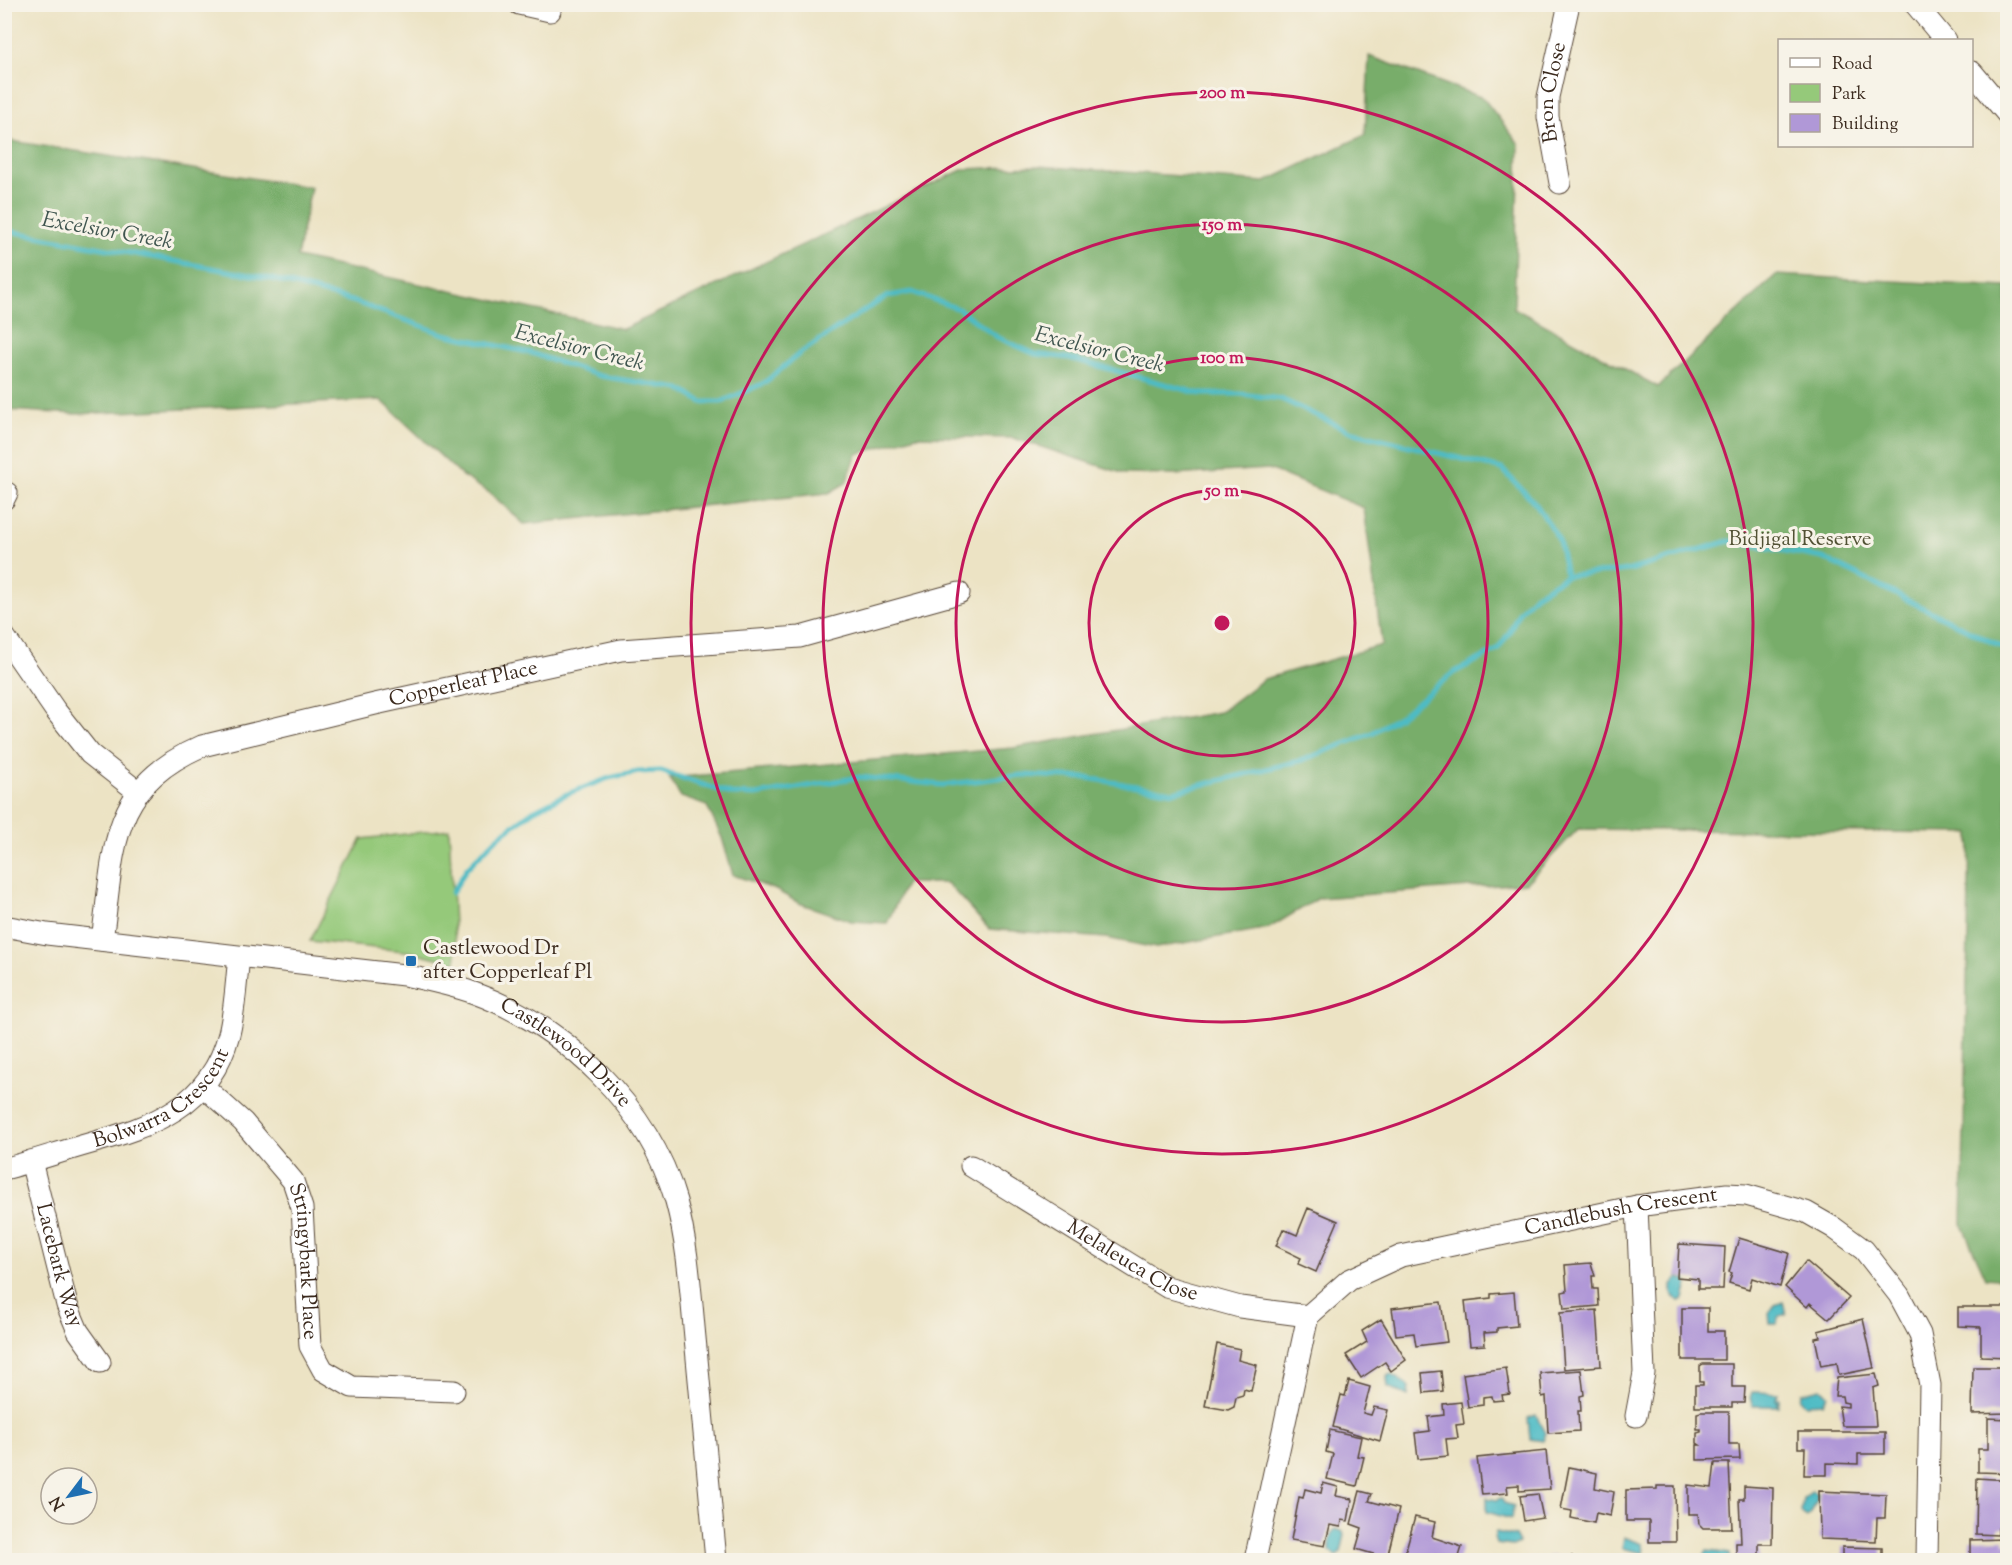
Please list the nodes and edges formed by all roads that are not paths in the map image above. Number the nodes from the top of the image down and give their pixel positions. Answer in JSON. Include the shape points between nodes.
{"nodes":[{"id":1,"x":519,"y":4,"type":"edge"},
{"id":2,"x":1569,"y":4,"type":"edge"},
{"id":3,"x":1915,"y":4,"type":"edge"},
{"id":4,"x":550,"y":11,"type":"dead end"},
{"id":5,"x":1944,"y":39,"type":"edge"},
{"id":6,"x":1973,"y":74,"type":"edge"},
{"id":7,"x":2007,"y":115,"type":"edge"},
{"id":8,"x":1560,"y":183,"type":"dead end"},
{"id":9,"x":959,"y":593,"type":"dead end"},
{"id":10,"x":4,"y":636,"type":"edge"},
{"id":11,"x":137,"y":791,"type":"junction"},
{"id":12,"x":4,"y":926,"type":"edge"},
{"id":13,"x":102,"y":940,"type":"junction"},
{"id":14,"x":239,"y":957,"type":"junction"},
{"id":15,"x":203,"y":1086,"type":"junction"},
{"id":16,"x":31,"y":1161,"type":"junction"},
{"id":17,"x":971,"y":1166,"type":"dead end"},
{"id":18,"x":4,"y":1169,"type":"edge"},
{"id":19,"x":1637,"y":1206,"type":"junction"},
{"id":20,"x":1308,"y":1316,"type":"junction"},
{"id":21,"x":100,"y":1362,"type":"dead end"},
{"id":22,"x":454,"y":1391,"type":"dead end"},
{"id":23,"x":1636,"y":1416,"type":"dead end"},
{"id":24,"x":716,"y":1560,"type":"edge"},
{"id":25,"x":1255,"y":1560,"type":"edge"},
{"id":26,"x":1927,"y":1560,"type":"edge"}],
"edges":[{"from":1,"to":4,"type":"street"},
{"from":2,"to":8,"type":"street","name":"Bron Close","via":[[1548,97]]},
{"from":3,"to":5,"type":"street"},
{"from":6,"to":7,"type":"street"},
{"from":9,"to":11,"type":"street","name":"Copperleaf Place","via":[[800,637],[621,650],[375,704],[202,746],[176,757]]},
{"from":10,"to":11,"type":"street","via":[[90,754]]},
{"from":11,"to":13,"type":"street","name":"Copperleaf Place","via":[[117,834]]},
{"from":12,"to":13,"type":"street","name":"Castlewood Drive"},
{"from":13,"to":14,"type":"street","name":"Castlewood Drive"},
{"from":14,"to":15,"type":"street","name":"Bolwarra Crescent","via":[[229,1034],[218,1064]]},
{"from":14,"to":24,"type":"street","name":"Castlewood Drive","via":[[404,975],[475,993],[549,1032],[596,1072],[628,1108],[664,1168],[687,1251]]},
{"from":15,"to":16,"type":"street","name":"Bolwarra Crescent","via":[[183,1106],[162,1119]]},
{"from":15,"to":22,"type":"street","name":"Stringybark Place","via":[[243,1122],[293,1181],[302,1208],[310,1346],[323,1370],[352,1387]]},
{"from":16,"to":18,"type":"street","name":"Bolwarra Crescent"},
{"from":16,"to":21,"type":"street","name":"Lacebark Way","via":[[67,1305],[78,1331]]},
{"from":17,"to":20,"type":"street","name":"Melaleuca Close","via":[[1167,1287],[1240,1307]]},
{"from":19,"to":20,"type":"street","name":"Candlebush Crescent","via":[[1401,1256],[1349,1280]]},
{"from":19,"to":23,"type":"street","via":[[1644,1373]]},
{"from":19,"to":26,"type":"street","name":"Candlebush Crescent","via":[[1746,1195],[1806,1212],[1864,1250],[1899,1295],[1920,1334],[1930,1385]]},
{"from":20,"to":25,"type":"street"}]}
